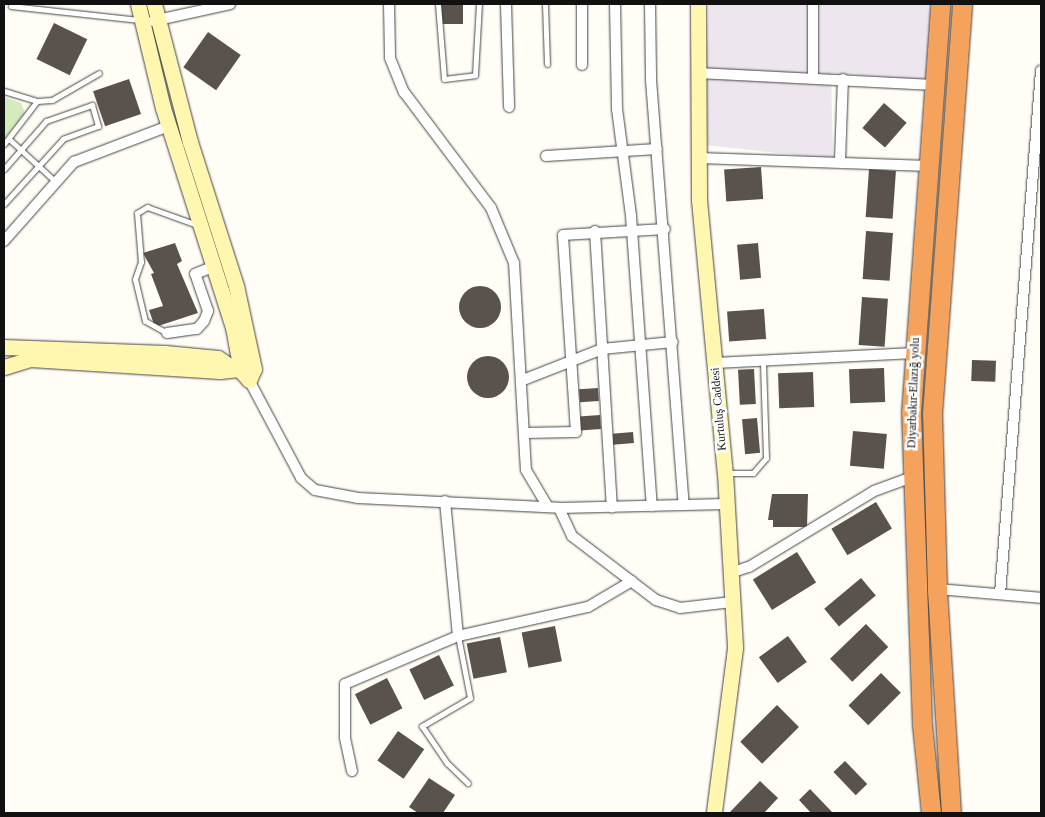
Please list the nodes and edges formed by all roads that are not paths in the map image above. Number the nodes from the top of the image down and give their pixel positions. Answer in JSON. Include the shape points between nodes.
{"nodes":[{"id":1,"x":138,"y":4,"type":"edge"},
{"id":2,"x":154,"y":4,"type":"edge"},
{"id":3,"x":230,"y":4,"type":"edge"},
{"id":4,"x":389,"y":4,"type":"edge"},
{"id":5,"x":438,"y":4,"type":"edge"},
{"id":6,"x":479,"y":4,"type":"edge"},
{"id":7,"x":506,"y":4,"type":"edge"},
{"id":8,"x":545,"y":4,"type":"edge"},
{"id":9,"x":582,"y":4,"type":"edge"},
{"id":10,"x":615,"y":4,"type":"edge"},
{"id":11,"x":650,"y":4,"type":"edge"},
{"id":12,"x":698,"y":4,"type":"edge"},
{"id":13,"x":813,"y":4,"type":"edge"},
{"id":14,"x":940,"y":4,"type":"edge"},
{"id":15,"x":962,"y":4,"type":"edge"},
{"id":16,"x":11,"y":6,"type":"dead end"},
{"id":17,"x":140,"y":20,"type":"junction"},
{"id":18,"x":155,"y":21,"type":"junction"},
{"id":19,"x":547,"y":64,"type":"dead end"},
{"id":20,"x":582,"y":64,"type":"dead end"},
{"id":21,"x":1041,"y":72,"type":"edge"},
{"id":22,"x":99,"y":73,"type":"dead end"},
{"id":23,"x":698,"y":73,"type":"junction"},
{"id":24,"x":813,"y":77,"type":"junction"},
{"id":25,"x":843,"y":79,"type":"junction"},
{"id":26,"x":934,"y":85,"type":"junction"},
{"id":27,"x":4,"y":91,"type":"edge"},
{"id":28,"x":37,"y":101,"type":"junction"},
{"id":29,"x":509,"y":107,"type":"dead end"},
{"id":30,"x":169,"y":126,"type":"junction"},
{"id":31,"x":9,"y":139,"type":"junction"},
{"id":32,"x":4,"y":144,"type":"edge"},
{"id":33,"x":657,"y":148,"type":"junction"},
{"id":34,"x":22,"y":150,"type":"junction"},
{"id":35,"x":624,"y":152,"type":"junction"},
{"id":36,"x":546,"y":156,"type":"dead end"},
{"id":37,"x":699,"y":158,"type":"junction"},
{"id":38,"x":840,"y":160,"type":"junction"},
{"id":39,"x":39,"y":166,"type":"junction"},
{"id":40,"x":929,"y":166,"type":"junction"},
{"id":41,"x":4,"y":169,"type":"edge"},
{"id":42,"x":57,"y":182,"type":"junction"},
{"id":43,"x":4,"y":204,"type":"edge"},
{"id":44,"x":202,"y":226,"type":"junction"},
{"id":45,"x":665,"y":228,"type":"junction"},
{"id":46,"x":632,"y":230,"type":"junction"},
{"id":47,"x":595,"y":231,"type":"junction"},
{"id":48,"x":4,"y":241,"type":"edge"},
{"id":49,"x":215,"y":266,"type":"junction"},
{"id":50,"x":167,"y":333,"type":"joint"},
{"id":51,"x":673,"y":342,"type":"junction"},
{"id":52,"x":639,"y":343,"type":"junction"},
{"id":53,"x":4,"y":347,"type":"edge"},
{"id":54,"x":602,"y":349,"type":"junction"},
{"id":55,"x":915,"y":353,"type":"junction"},
{"id":56,"x":568,"y":360,"type":"junction"},
{"id":57,"x":763,"y":360,"type":"junction"},
{"id":58,"x":6,"y":361,"type":"edge"},
{"id":59,"x":715,"y":363,"type":"junction"},
{"id":60,"x":243,"y":371,"type":"junction"},
{"id":61,"x":522,"y":380,"type":"junction"},
{"id":62,"x":525,"y":433,"type":"junction"},
{"id":63,"x":725,"y":473,"type":"junction"},
{"id":64,"x":912,"y":477,"type":"junction"},
{"id":65,"x":445,"y":501,"type":"junction"},
{"id":66,"x":726,"y":504,"type":"junction"},
{"id":67,"x":684,"y":505,"type":"junction"},
{"id":68,"x":652,"y":506,"type":"junction"},
{"id":69,"x":548,"y":507,"type":"junction"},
{"id":70,"x":612,"y":507,"type":"junction"},
{"id":71,"x":559,"y":508,"type":"junction"},
{"id":72,"x":730,"y":573,"type":"junction"},
{"id":73,"x":632,"y":581,"type":"junction"},
{"id":74,"x":937,"y":590,"type":"junction"},
{"id":75,"x":1000,"y":594,"type":"junction"},
{"id":76,"x":1041,"y":598,"type":"edge"},
{"id":77,"x":732,"y":602,"type":"junction"},
{"id":78,"x":458,"y":636,"type":"junction"},
{"id":79,"x":352,"y":771,"type":"dead end"},
{"id":80,"x":468,"y":783,"type":"dead end"},
{"id":81,"x":714,"y":813,"type":"edge"},
{"id":82,"x":931,"y":813,"type":"edge"},
{"id":83,"x":951,"y":813,"type":"edge"}],
"edges":[{"from":1,"to":17,"type":"street"},
{"from":2,"to":18,"type":"street"},
{"from":3,"to":18,"type":"street"},
{"from":4,"to":61,"type":"street","via":[[390,58],[404,92],[505,233],[514,263]]},
{"from":5,"to":6,"type":"lane","via":[[440,72],[444,79],[475,75]]},
{"from":7,"to":29,"type":"street"},
{"from":8,"to":19,"type":"lane"},
{"from":9,"to":20,"type":"street"},
{"from":10,"to":35,"type":"street","via":[[617,109]]},
{"from":11,"to":33,"type":"street"},
{"from":12,"to":23,"type":"street","name":"Kurtuluş Caddesi"},
{"from":13,"to":24,"type":"street"},
{"from":14,"to":26,"type":"highway","name":"Diyarbakır-Elazığ yolu"},
{"from":15,"to":74,"type":"highway","name":"Diyarbakır-Elazığ yolu","via":[[932,414]]},
{"from":16,"to":17,"type":"lane"},
{"from":17,"to":18,"type":"street"},
{"from":17,"to":30,"type":"street"},
{"from":18,"to":60,"type":"street","via":[[236,286]]},
{"from":21,"to":75,"type":"street"},
{"from":22,"to":28,"type":"lane","via":[[69,93]]},
{"from":23,"to":24,"type":"street"},
{"from":23,"to":37,"type":"street","name":"Kurtuluş Caddesi"},
{"from":24,"to":25,"type":"street"},
{"from":25,"to":26,"type":"street"},
{"from":25,"to":38,"type":"street"},
{"from":26,"to":40,"type":"highway","name":"Diyarbakır-Elazığ yolu"},
{"from":27,"to":28,"type":"lane"},
{"from":28,"to":31,"type":"lane"},
{"from":30,"to":42,"type":"street","via":[[74,162]]},
{"from":30,"to":44,"type":"street"},
{"from":31,"to":32,"type":"lane"},
{"from":31,"to":34,"type":"lane"},
{"from":33,"to":35,"type":"street"},
{"from":33,"to":45,"type":"street"},
{"from":34,"to":39,"type":"lane"},
{"from":34,"to":39,"type":"lane","via":[[46,121],[92,105],[98,126],[63,139]]},
{"from":34,"to":41,"type":"lane"},
{"from":35,"to":36,"type":"street"},
{"from":35,"to":46,"type":"street"},
{"from":37,"to":38,"type":"street"},
{"from":37,"to":59,"type":"street","name":"Kurtuluş Caddesi"},
{"from":38,"to":40,"type":"street"},
{"from":39,"to":42,"type":"lane"},
{"from":39,"to":43,"type":"lane"},
{"from":40,"to":55,"type":"highway","name":"Diyarbakır-Elazığ yolu"},
{"from":42,"to":48,"type":"street"},
{"from":44,"to":49,"type":"street"},
{"from":44,"to":50,"type":"lane","via":[[147,207],[137,214],[141,262],[135,279],[145,321]]},
{"from":45,"to":46,"type":"street"},
{"from":45,"to":51,"type":"street"},
{"from":46,"to":47,"type":"street"},
{"from":46,"to":52,"type":"street"},
{"from":47,"to":54,"type":"street"},
{"from":47,"to":56,"type":"street","via":[[563,235]]},
{"from":49,"to":50,"type":"street","via":[[194,274],[208,311],[204,321],[197,329]]},
{"from":49,"to":60,"type":"street"},
{"from":51,"to":52,"type":"street"},
{"from":51,"to":67,"type":"street"},
{"from":52,"to":54,"type":"street"},
{"from":52,"to":68,"type":"street"},
{"from":53,"to":60,"type":"street","via":[[218,358]]},
{"from":54,"to":56,"type":"street"},
{"from":54,"to":70,"type":"street"},
{"from":55,"to":57,"type":"street"},
{"from":55,"to":64,"type":"highway","name":"Diyarbakır-Elazığ yolu"},
{"from":56,"to":61,"type":"street"},
{"from":56,"to":62,"type":"street","via":[[576,432]]},
{"from":57,"to":59,"type":"street"},
{"from":57,"to":63,"type":"lane","via":[[765,462],[753,473]]},
{"from":58,"to":60,"type":"street","via":[[30,359]]},
{"from":59,"to":63,"type":"street","name":"Kurtuluş Caddesi"},
{"from":60,"to":65,"type":"street","via":[[301,478],[315,490],[358,498]]},
{"from":61,"to":62,"type":"street"},
{"from":62,"to":69,"type":"street","via":[[526,470]]},
{"from":63,"to":66,"type":"street","name":"Kurtuluş Caddesi"},
{"from":64,"to":72,"type":"street","via":[[878,488],[750,567]]},
{"from":64,"to":82,"type":"highway","name":"Diyarbakır-Elazığ yolu","via":[[922,725]]},
{"from":65,"to":69,"type":"street"},
{"from":65,"to":78,"type":"street"},
{"from":66,"to":67,"type":"street"},
{"from":66,"to":72,"type":"street","name":"Kurtuluş Caddesi"},
{"from":67,"to":68,"type":"street"},
{"from":68,"to":70,"type":"street"},
{"from":69,"to":71,"type":"street"},
{"from":70,"to":71,"type":"street"},
{"from":71,"to":73,"type":"street","via":[[572,536]]},
{"from":72,"to":77,"type":"street","name":"Kurtuluş Caddesi"},
{"from":73,"to":77,"type":"street","via":[[671,606]]},
{"from":73,"to":78,"type":"street","via":[[588,607]]},
{"from":74,"to":75,"type":"street"},
{"from":74,"to":83,"type":"highway","name":"Diyarbakır-Elazığ yolu"},
{"from":75,"to":76,"type":"street"},
{"from":77,"to":81,"type":"street","name":"Kurtuluş Caddesi","via":[[736,648]]},
{"from":78,"to":79,"type":"street","via":[[345,684],[344,728]]},
{"from":78,"to":80,"type":"lane","via":[[470,698],[422,726],[447,763]]}]}
